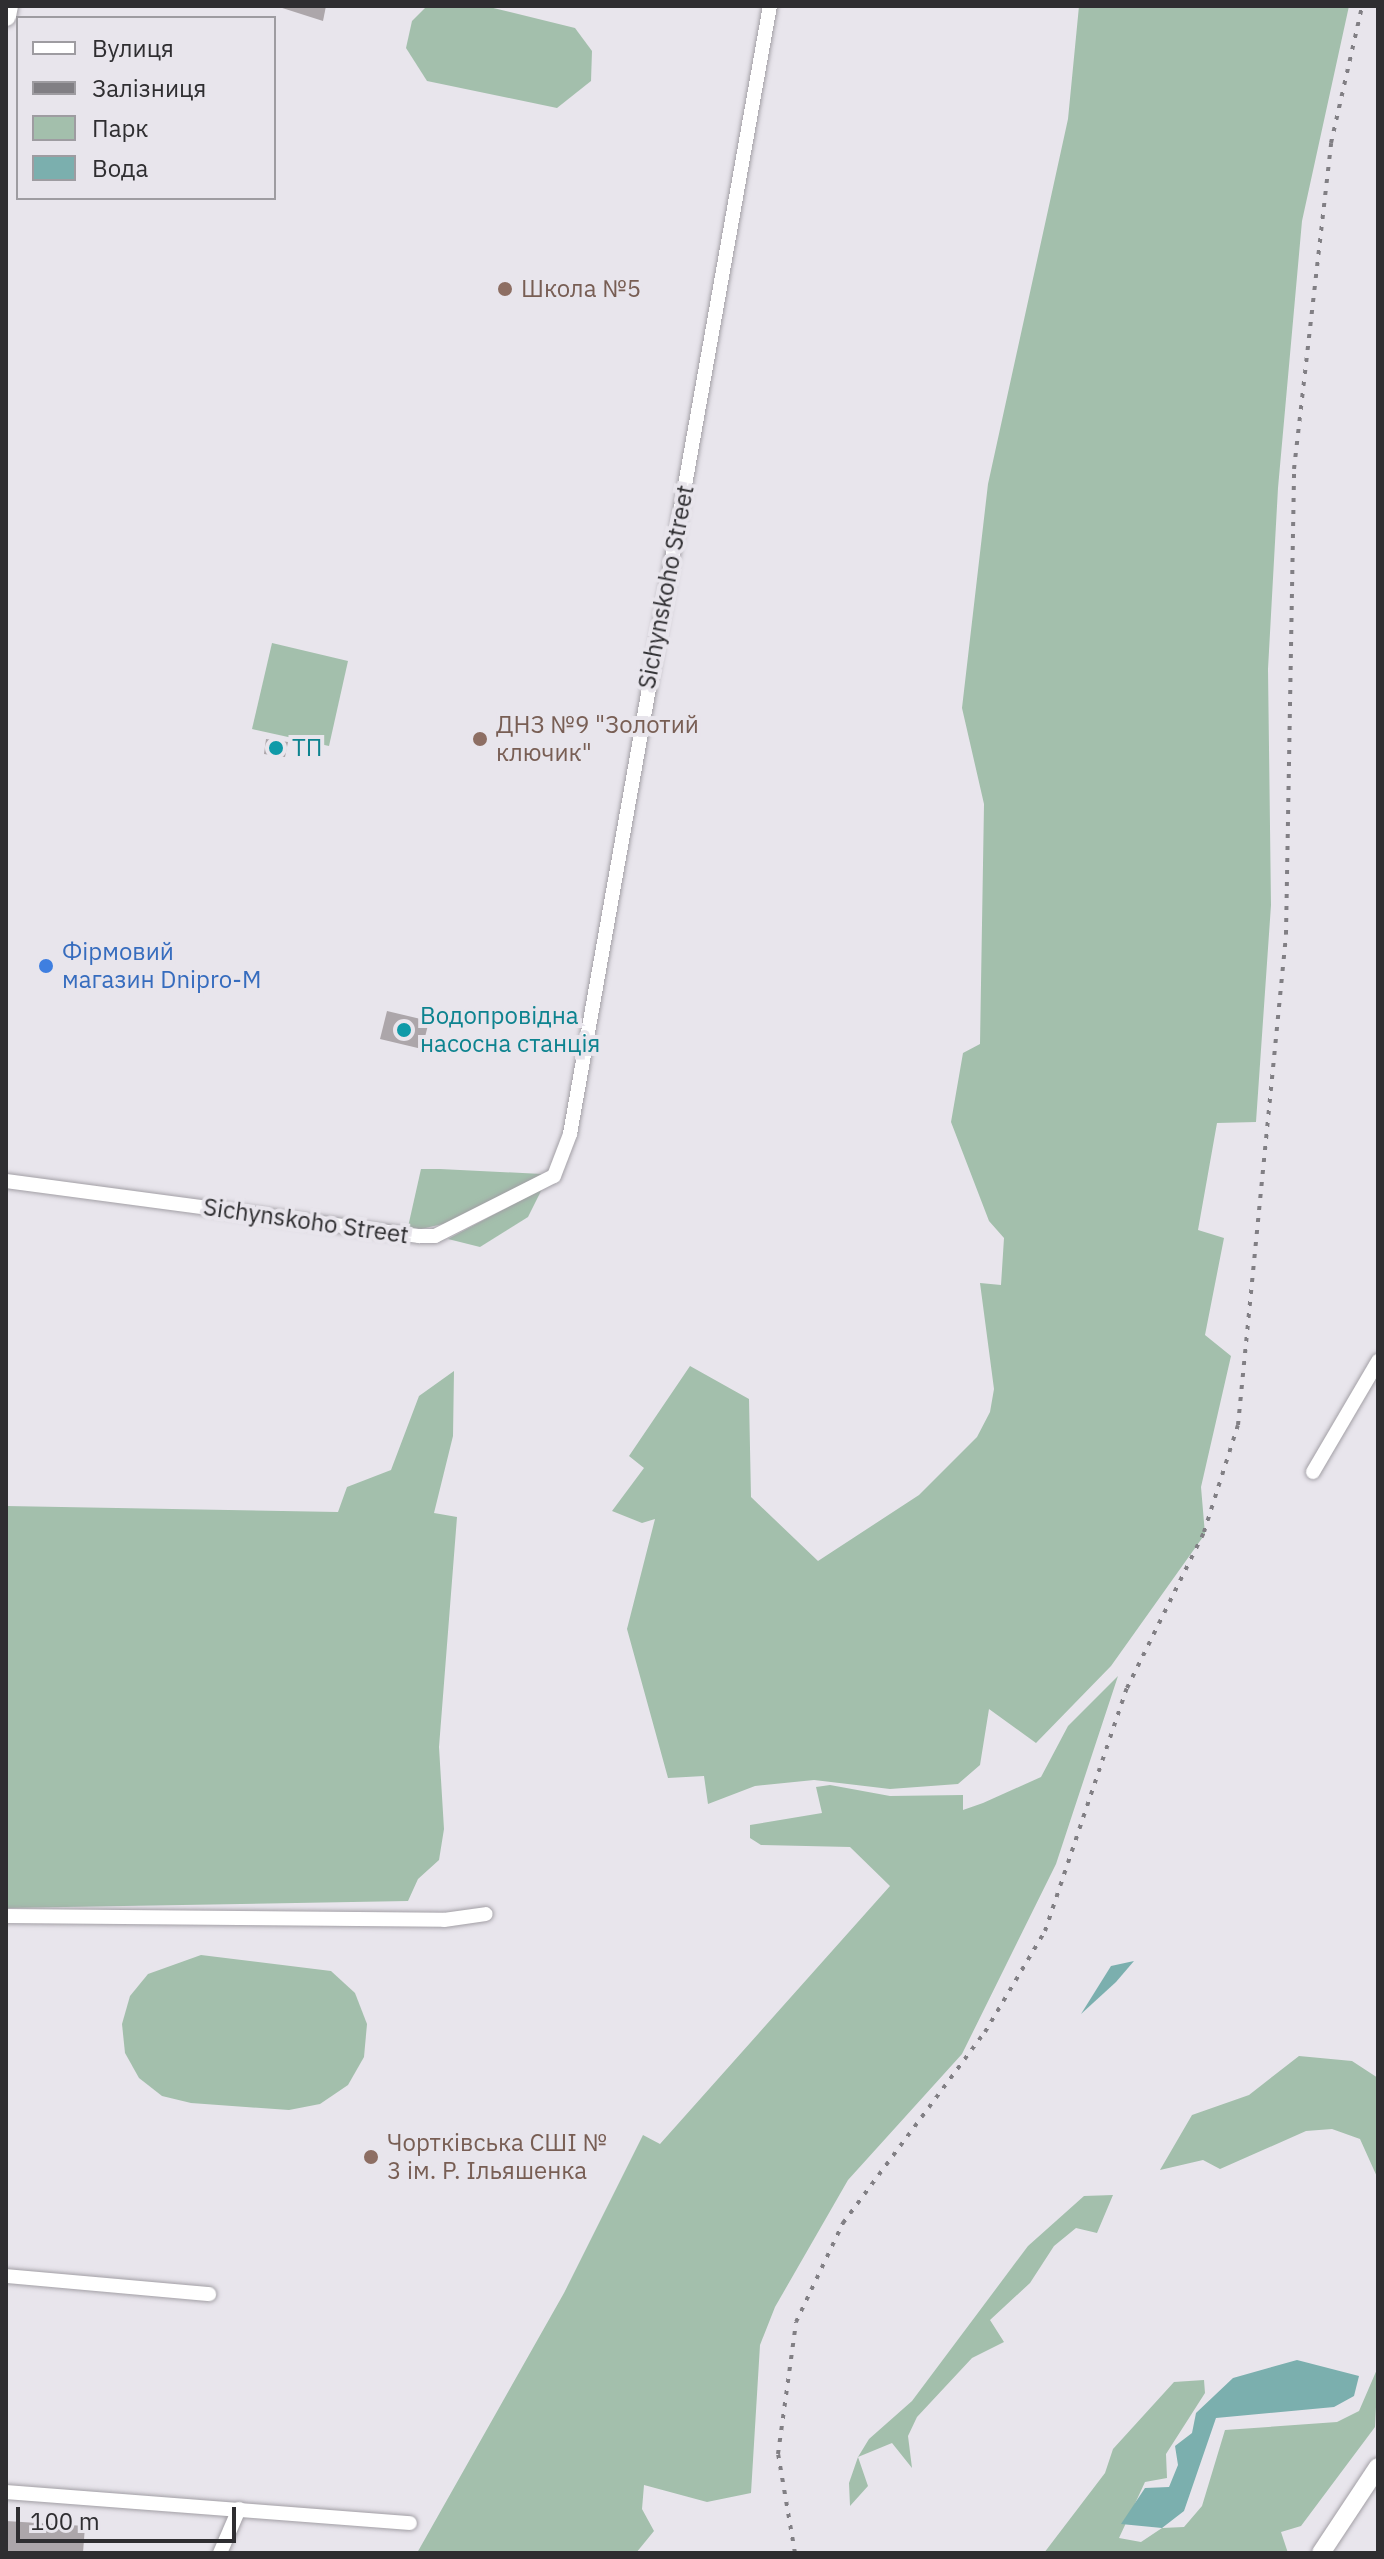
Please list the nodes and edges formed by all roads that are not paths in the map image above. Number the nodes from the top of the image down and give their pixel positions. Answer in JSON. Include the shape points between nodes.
{"nodes":[{"id":1,"x":8,"y":6,"type":"edge"},
{"id":2,"x":770,"y":6,"type":"edge"},
{"id":3,"x":6,"y":16,"type":"edge"},
{"id":4,"x":6,"y":1181,"type":"edge"},
{"id":5,"x":1378,"y":1361,"type":"edge"},
{"id":6,"x":1313,"y":1472,"type":"dead end"},
{"id":7,"x":486,"y":1914,"type":"dead end"},
{"id":8,"x":6,"y":1916,"type":"edge"},
{"id":9,"x":6,"y":2276,"type":"edge"},
{"id":10,"x":209,"y":2294,"type":"dead end"},
{"id":11,"x":1378,"y":2467,"type":"edge"},
{"id":12,"x":6,"y":2492,"type":"edge"},
{"id":13,"x":239,"y":2509,"type":"junction"},
{"id":14,"x":410,"y":2523,"type":"dead end"},
{"id":15,"x":220,"y":2553,"type":"edge"},
{"id":16,"x":1321,"y":2553,"type":"edge"}],
"edges":[{"from":1,"to":3,"type":"main road"},
{"from":2,"to":4,"type":"street","name":"Sichynskoho Street","via":[[570,1134],[554,1176],[435,1236]]},
{"from":5,"to":6,"type":"street"},
{"from":7,"to":8,"type":"street","via":[[444,1920]]},
{"from":9,"to":10,"type":"street"},
{"from":11,"to":16,"type":"street"},
{"from":12,"to":13,"type":"street"},
{"from":13,"to":14,"type":"street"},
{"from":13,"to":15,"type":"street"}]}
